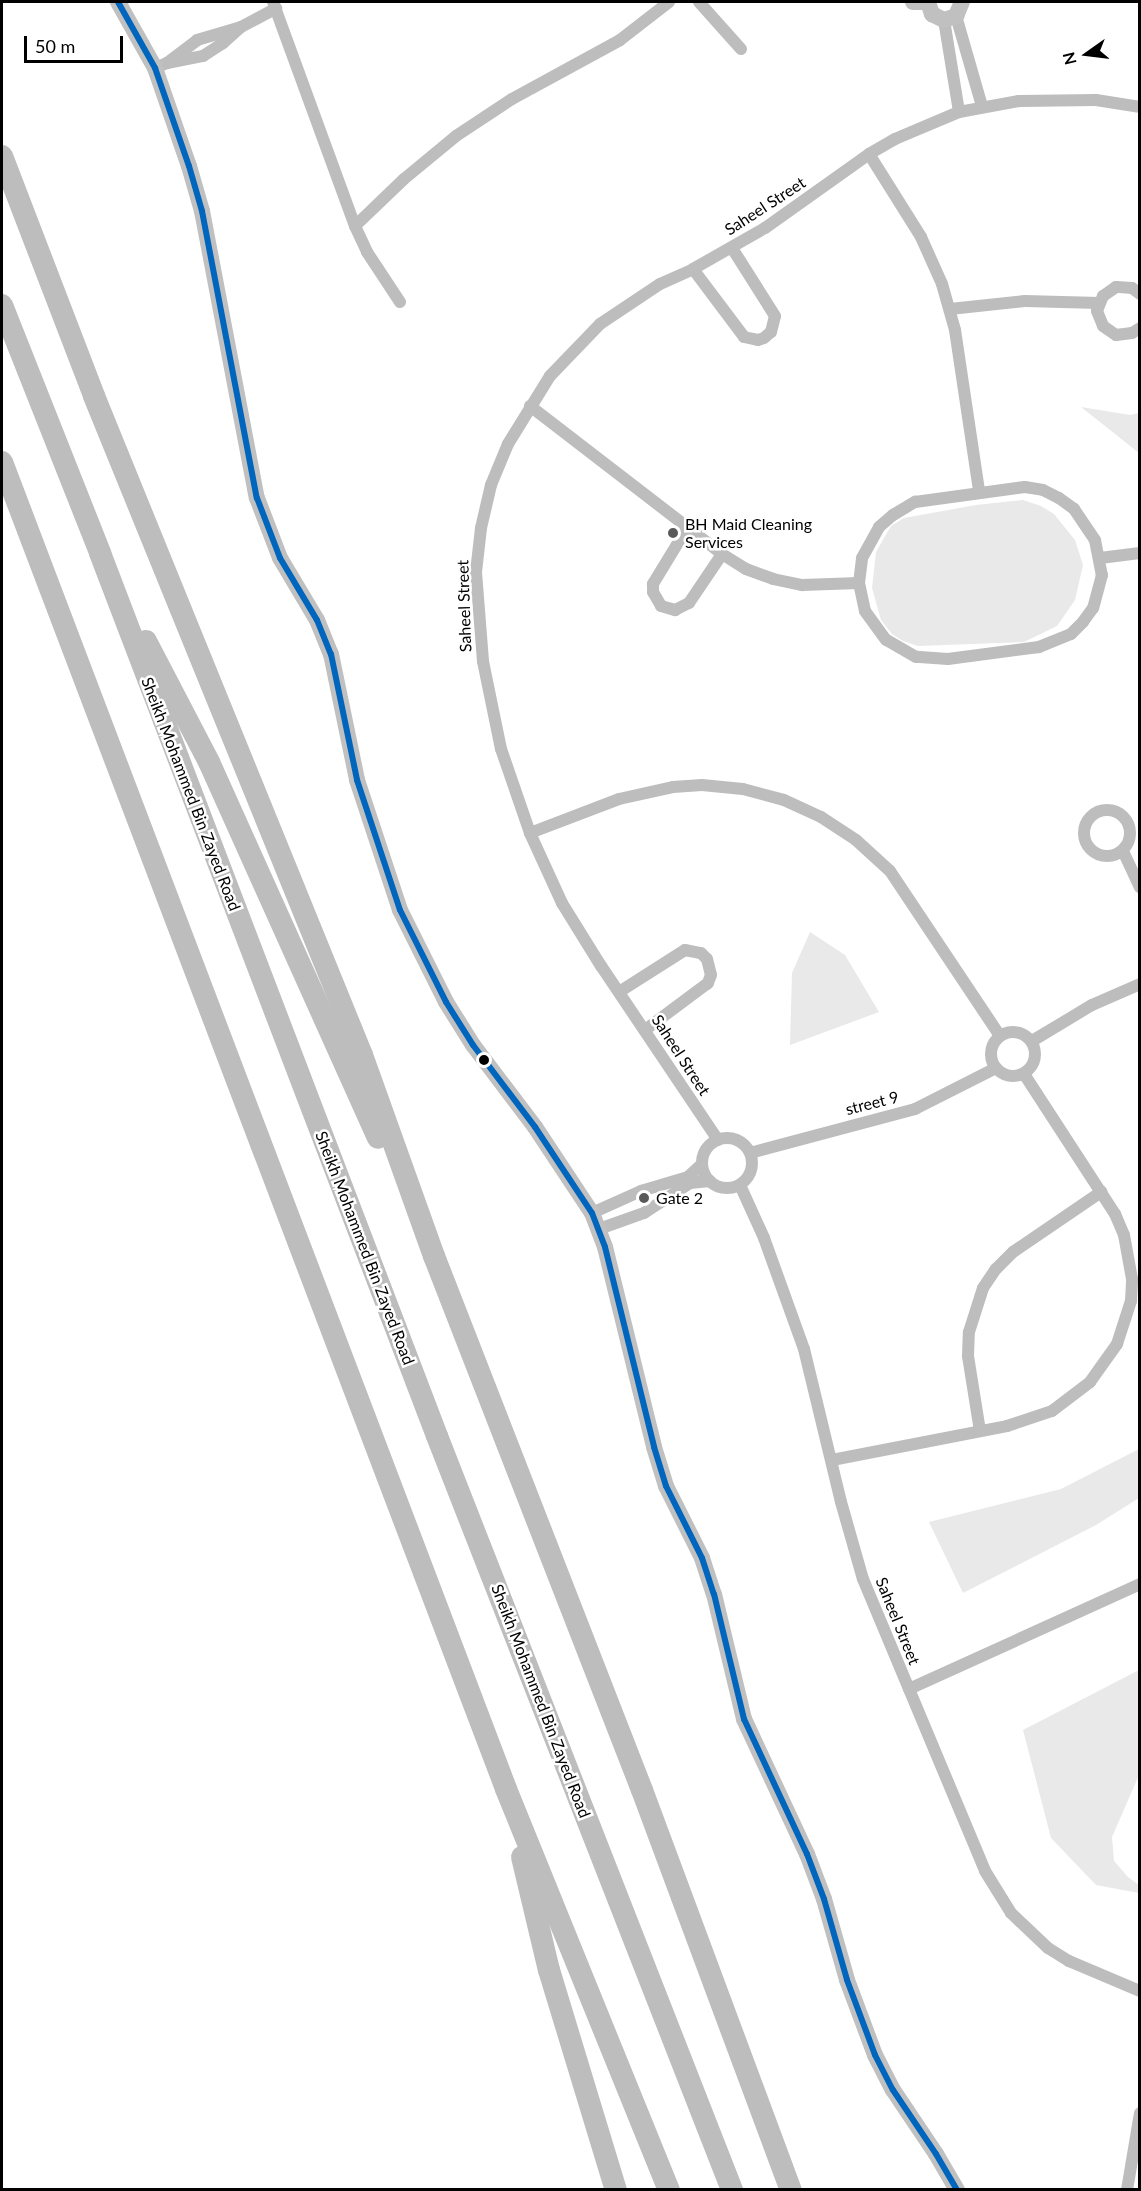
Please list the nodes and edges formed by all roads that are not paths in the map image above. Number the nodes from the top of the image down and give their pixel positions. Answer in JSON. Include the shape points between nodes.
{"nodes":[{"id":1,"x":118,"y":2,"type":"edge"},
{"id":2,"x":669,"y":2,"type":"edge"},
{"id":3,"x":699,"y":2,"type":"edge"},
{"id":4,"x":923,"y":2,"type":"edge"},
{"id":5,"x":274,"y":5,"type":"edge"},
{"id":6,"x":954,"y":13,"type":"edge"},
{"id":7,"x":221,"y":37,"type":"junction"},
{"id":8,"x":184,"y":48,"type":"junction"},
{"id":9,"x":741,"y":49,"type":"dead end"},
{"id":10,"x":967,"y":55,"type":"junction"},
{"id":11,"x":950,"y":59,"type":"junction"},
{"id":12,"x":190,"y":60,"type":"junction"},
{"id":13,"x":161,"y":65,"type":"junction"},
{"id":14,"x":982,"y":106,"type":"junction"},
{"id":15,"x":1140,"y":107,"type":"edge"},
{"id":16,"x":959,"y":112,"type":"junction"},
{"id":17,"x":869,"y":154,"type":"junction"},
{"id":18,"x":2,"y":156,"type":"edge"},
{"id":19,"x":355,"y":225,"type":"junction"},
{"id":20,"x":732,"y":248,"type":"junction"},
{"id":21,"x":693,"y":269,"type":"junction"},
{"id":22,"x":1140,"y":294,"type":"edge"},
{"id":23,"x":400,"y":302,"type":"dead end"},
{"id":24,"x":1099,"y":303,"type":"junction"},
{"id":25,"x":2,"y":305,"type":"edge"},
{"id":26,"x":950,"y":309,"type":"junction"},
{"id":27,"x":1140,"y":328,"type":"edge"},
{"id":28,"x":530,"y":406,"type":"junction"},
{"id":29,"x":2,"y":462,"type":"edge"},
{"id":30,"x":979,"y":491,"type":"junction"},
{"id":31,"x":687,"y":528,"type":"junction"},
{"id":32,"x":100,"y":553,"type":"junction"},
{"id":33,"x":1140,"y":553,"type":"edge"},
{"id":34,"x":722,"y":554,"type":"junction"},
{"id":35,"x":1100,"y":558,"type":"junction"},
{"id":36,"x":859,"y":583,"type":"junction"},
{"id":37,"x":530,"y":833,"type":"junction"},
{"id":38,"x":1123,"y":851,"type":"dead end"},
{"id":39,"x":1140,"y":887,"type":"edge"},
{"id":40,"x":1140,"y":984,"type":"edge"},
{"id":41,"x":619,"y":992,"type":"junction"},
{"id":42,"x":645,"y":1030,"type":"junction"},
{"id":43,"x":1000,"y":1036,"type":"junction"},
{"id":44,"x":1032,"y":1041,"type":"junction"},
{"id":45,"x":996,"y":1068,"type":"junction"},
{"id":46,"x":1024,"y":1074,"type":"junction"},
{"id":47,"x":718,"y":1140,"type":"junction"},
{"id":48,"x":750,"y":1153,"type":"junction"},
{"id":49,"x":702,"y":1164,"type":"junction"},
{"id":50,"x":710,"y":1181,"type":"junction"},
{"id":51,"x":740,"y":1185,"type":"junction"},
{"id":52,"x":674,"y":1187,"type":"junction"},
{"id":53,"x":1101,"y":1192,"type":"junction"},
{"id":54,"x":613,"y":1204,"type":"junction"},
{"id":55,"x":592,"y":1213,"type":"junction"},
{"id":56,"x":620,"y":1222,"type":"junction"},
{"id":57,"x":599,"y":1229,"type":"junction"},
{"id":58,"x":434,"y":1256,"type":"junction"},
{"id":59,"x":980,"y":1431,"type":"junction"},
{"id":60,"x":832,"y":1460,"type":"junction"},
{"id":61,"x":1140,"y":1584,"type":"edge"},
{"id":62,"x":909,"y":1689,"type":"junction"},
{"id":63,"x":506,"y":1789,"type":"junction"},
{"id":64,"x":1140,"y":1991,"type":"edge"},
{"id":65,"x":1140,"y":2114,"type":"edge"},
{"id":66,"x":616,"y":2190,"type":"edge"},
{"id":67,"x":669,"y":2190,"type":"edge"},
{"id":68,"x":732,"y":2190,"type":"edge"},
{"id":69,"x":791,"y":2190,"type":"edge"},
{"id":70,"x":957,"y":2190,"type":"edge"},
{"id":71,"x":1126,"y":2190,"type":"edge"}],
"edges":[{"from":1,"to":13,"type":"street"},
{"from":2,"to":19,"type":"street","via":[[620,40],[512,99],[456,136]]},
{"from":3,"to":9,"type":"street"},
{"from":4,"to":6,"type":"street","via":[[932,14]]},
{"from":5,"to":7,"type":"street"},
{"from":5,"to":19,"type":"street"},
{"from":6,"to":10,"type":"street"},
{"from":6,"to":11,"type":"street"},
{"from":7,"to":8,"type":"street"},
{"from":7,"to":12,"type":"street","via":[[203,56]]},
{"from":8,"to":12,"type":"street"},
{"from":8,"to":13,"type":"street"},
{"from":10,"to":11,"type":"street"},
{"from":10,"to":14,"type":"street"},
{"from":11,"to":16,"type":"street"},
{"from":12,"to":13,"type":"street"},
{"from":13,"to":55,"type":"street","via":[[202,211],[257,498],[266,529],[317,620],[331,654],[357,780],[400,910],[473,1046],[535,1127]]},
{"from":14,"to":15,"type":"street","name":"Saheel Street","via":[[1057,98]]},
{"from":14,"to":16,"type":"street","name":"Saheel Street"},
{"from":16,"to":17,"type":"street","name":"Saheel Street"},
{"from":17,"to":20,"type":"street","name":"Saheel Street"},
{"from":17,"to":26,"type":"street","via":[[921,237]]},
{"from":18,"to":58,"type":"highway","via":[[94,396],[362,1055]]},
{"from":19,"to":23,"type":"street","via":[[367,252]]},
{"from":20,"to":21,"type":"street","name":"Saheel Street"},
{"from":20,"to":21,"type":"street","via":[[775,315],[771,332],[764,338],[744,337]]},
{"from":21,"to":28,"type":"street","name":"Saheel Street","via":[[653,288],[600,324],[550,376]]},
{"from":22,"to":24,"type":"street","via":[[1132,288],[1116,287],[1108,290]]},
{"from":24,"to":26,"type":"street","via":[[1025,300]]},
{"from":24,"to":27,"type":"street","via":[[1099,319],[1109,331],[1124,335]]},
{"from":25,"to":32,"type":"highway","name":"Sheikh Mohammed Bin Zayed Road"},
{"from":26,"to":30,"type":"street"},
{"from":28,"to":31,"type":"street"},
{"from":28,"to":37,"type":"street","name":"Saheel Street","via":[[491,485],[476,572],[491,705]]},
{"from":29,"to":63,"type":"highway"},
{"from":30,"to":35,"type":"street","via":[[1025,487],[1059,498],[1086,524]]},
{"from":30,"to":36,"type":"street","via":[[915,502],[893,515],[869,541]]},
{"from":31,"to":34,"type":"street"},
{"from":31,"to":34,"type":"street","via":[[653,584],[661,606],[675,610],[689,603]]},
{"from":32,"to":58,"type":"highway","via":[[209,762]]},
{"from":32,"to":68,"type":"highway","name":"Sheikh Mohammed Bin Zayed Road","via":[[428,1413]]},
{"from":33,"to":35,"type":"street"},
{"from":34,"to":36,"type":"street","via":[[746,569],[801,585]]},
{"from":35,"to":36,"type":"street","via":[[1099,592],[1083,622],[1071,634],[1039,647],[948,659],[916,657],[886,640],[865,611]]},
{"from":37,"to":41,"type":"street","name":"Saheel Street","via":[[562,903]]},
{"from":37,"to":43,"type":"street","via":[[619,799],[673,787],[743,789],[784,800],[848,835],[890,871]]},
{"from":38,"to":39,"type":"street"},
{"from":40,"to":44,"type":"street","via":[[1092,1005]]},
{"from":41,"to":42,"type":"street","name":"Saheel Street"},
{"from":41,"to":42,"type":"street","via":[[685,950],[701,953],[707,959],[711,975],[708,983]]},
{"from":42,"to":47,"type":"street","name":"Saheel Street"},
{"from":43,"to":44,"type":"street","via":[[1013,1031]]},
{"from":43,"to":45,"type":"street","via":[[991,1054]]},
{"from":44,"to":46,"type":"street","via":[[1034,1063]]},
{"from":45,"to":46,"type":"street","via":[[1009,1076]]},
{"from":45,"to":48,"type":"street","name":"street 9","via":[[915,1109]]},
{"from":46,"to":53,"type":"street"},
{"from":47,"to":48,"type":"street","via":[[739,1142]]},
{"from":47,"to":49,"type":"street","via":[[706,1150]]},
{"from":48,"to":51,"type":"street","via":[[749,1174]]},
{"from":49,"to":50,"type":"street"},
{"from":49,"to":52,"type":"street"},
{"from":50,"to":51,"type":"street","via":[[724,1188]]},
{"from":50,"to":52,"type":"street"},
{"from":51,"to":60,"type":"street","name":"Saheel Street","via":[[796,1326]]},
{"from":52,"to":54,"type":"street","via":[[641,1191]]},
{"from":52,"to":56,"type":"street","via":[[644,1213]]},
{"from":53,"to":59,"type":"street","via":[[1013,1252],[984,1288],[969,1332],[968,1356]]},
{"from":53,"to":59,"type":"street","via":[[1124,1234],[1131,1268],[1131,1301],[1117,1344],[1090,1382],[1052,1411]]},
{"from":54,"to":55,"type":"street"},
{"from":54,"to":56,"type":"street"},
{"from":55,"to":57,"type":"street"},
{"from":56,"to":57,"type":"street"},
{"from":57,"to":70,"type":"street","via":[[654,1447],[666,1486],[702,1558],[714,1594],[744,1719],[807,1854],[875,2055]]},
{"from":58,"to":69,"type":"highway","via":[[642,1790]]},
{"from":59,"to":60,"type":"street"},
{"from":60,"to":62,"type":"street","name":"Saheel Street","via":[[864,1579]]},
{"from":61,"to":62,"type":"street"},
{"from":62,"to":64,"type":"street","name":"Saheel Street","via":[[985,1871],[1011,1913],[1035,1937],[1069,1961]]},
{"from":63,"to":66,"type":"highway","via":[[549,1970]]},
{"from":63,"to":67,"type":"highway"},
{"from":65,"to":71,"type":"street"}]}
